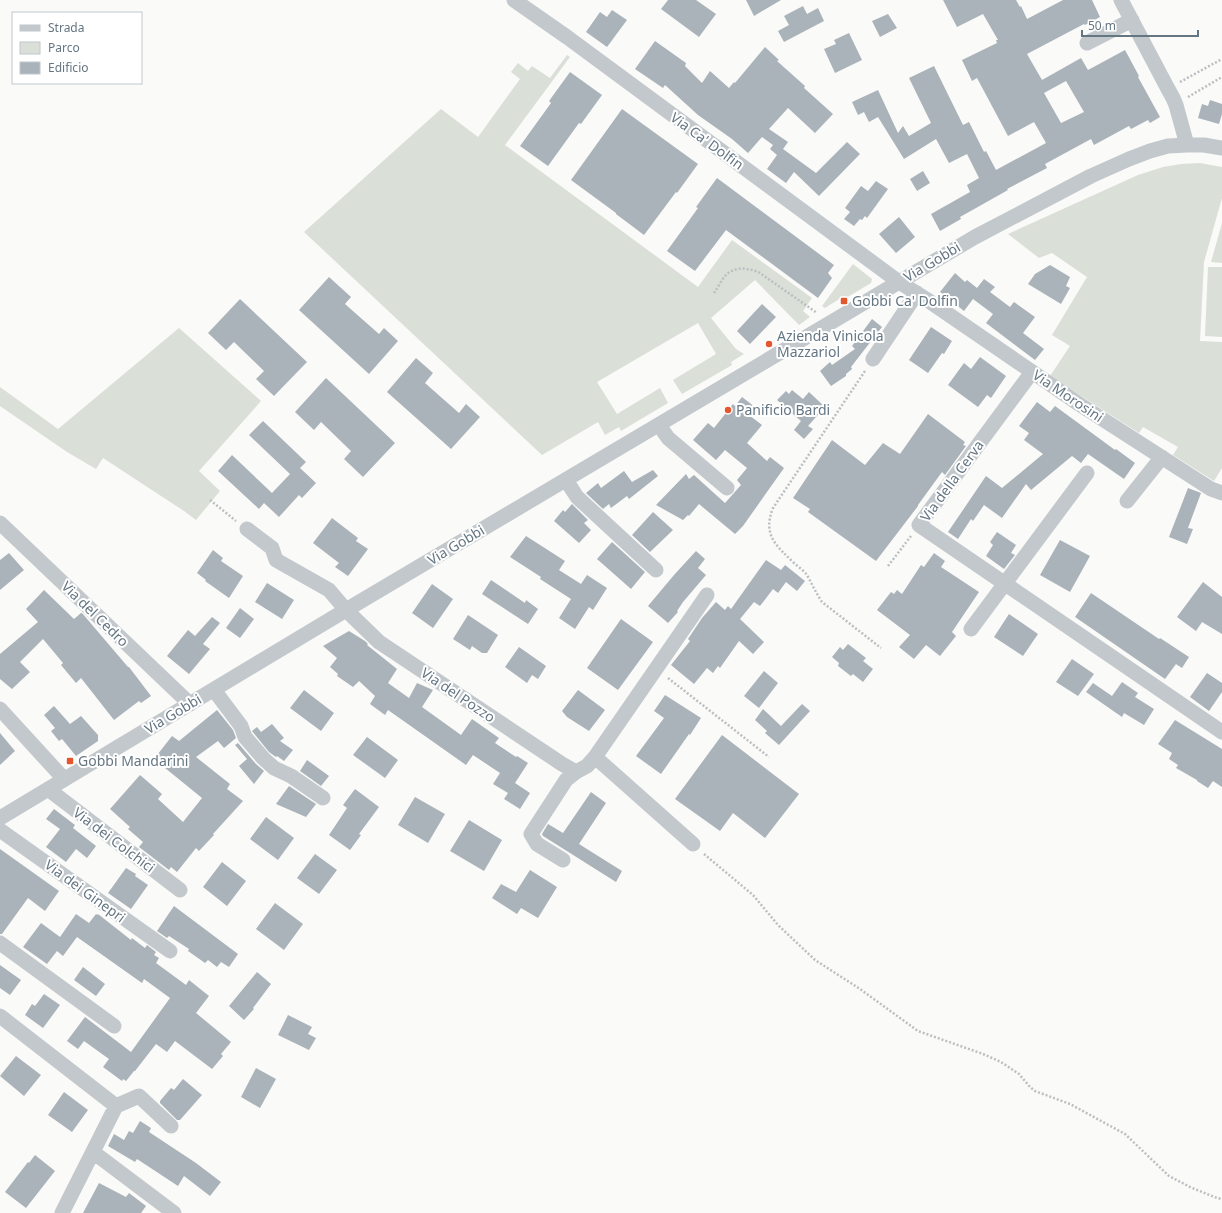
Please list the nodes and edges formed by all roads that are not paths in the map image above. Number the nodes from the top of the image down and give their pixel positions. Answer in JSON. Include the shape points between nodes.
{"nodes":[{"id":1,"x":514,"y":0,"type":"edge"},
{"id":2,"x":1121,"y":0,"type":"edge"},
{"id":3,"x":1132,"y":20,"type":"junction"},
{"id":4,"x":1087,"y":43,"type":"dead end"},
{"id":5,"x":1187,"y":145,"type":"junction"},
{"id":6,"x":1222,"y":148,"type":"edge"},
{"id":7,"x":898,"y":282,"type":"junction"},
{"id":8,"x":917,"y":293,"type":"junction"},
{"id":9,"x":873,"y":359,"type":"road end"},
{"id":10,"x":1032,"y":372,"type":"junction"},
{"id":11,"x":659,"y":425,"type":"junction"},
{"id":12,"x":1162,"y":457,"type":"junction"},
{"id":13,"x":1087,"y":473,"type":"dead end"},
{"id":14,"x":566,"y":480,"type":"junction"},
{"id":15,"x":727,"y":488,"type":"dead end"},
{"id":16,"x":1222,"y":493,"type":"edge"},
{"id":17,"x":1127,"y":501,"type":"dead end"},
{"id":18,"x":0,"y":523,"type":"edge"},
{"id":19,"x":247,"y":529,"type":"road end"},
{"id":20,"x":656,"y":570,"type":"dead end"},
{"id":21,"x":1005,"y":584,"type":"junction"},
{"id":22,"x":707,"y":595,"type":"dead end"},
{"id":23,"x":346,"y":610,"type":"junction"},
{"id":24,"x":971,"y":630,"type":"dead end"},
{"id":25,"x":214,"y":690,"type":"junction"},
{"id":26,"x":190,"y":704,"type":"junction"},
{"id":27,"x":0,"y":709,"type":"edge"},
{"id":28,"x":1222,"y":732,"type":"edge"},
{"id":29,"x":595,"y":757,"type":"junction"},
{"id":30,"x":576,"y":772,"type":"junction"},
{"id":31,"x":64,"y":779,"type":"junction"},
{"id":32,"x":48,"y":789,"type":"junction"},
{"id":33,"x":323,"y":798,"type":"dead end"},
{"id":34,"x":3,"y":812,"type":"edge"},
{"id":35,"x":0,"y":830,"type":"edge"},
{"id":36,"x":693,"y":844,"type":"road end"},
{"id":37,"x":563,"y":860,"type":"dead end"},
{"id":38,"x":180,"y":890,"type":"dead end"},
{"id":39,"x":0,"y":943,"type":"edge"},
{"id":40,"x":170,"y":951,"type":"dead end"},
{"id":41,"x":0,"y":1016,"type":"edge"},
{"id":42,"x":114,"y":1026,"type":"dead end"},
{"id":43,"x":116,"y":1106,"type":"junction"},
{"id":44,"x":171,"y":1126,"type":"dead end"},
{"id":45,"x":93,"y":1152,"type":"junction"},
{"id":46,"x":62,"y":1213,"type":"edge"},
{"id":47,"x":174,"y":1213,"type":"edge"}],
"edges":[{"from":1,"to":7,"type":"street","name":"Via Ca' Dolfin"},
{"from":2,"to":3,"type":"street"},
{"from":3,"to":4,"type":"street"},
{"from":3,"to":5,"type":"street","via":[[1173,98]]},
{"from":5,"to":6,"type":"street","name":"Via Gobbi"},
{"from":5,"to":7,"type":"street","name":"Via Gobbi","via":[[1168,146],[1150,151],[1091,176]]},
{"from":7,"to":8,"type":"street","name":"Via Morosini"},
{"from":7,"to":11,"type":"street","name":"Via Gobbi"},
{"from":8,"to":9,"type":"street"},
{"from":8,"to":10,"type":"street","name":"Via Morosini"},
{"from":10,"to":12,"type":"street","name":"Via Morosini"},
{"from":10,"to":21,"type":"street","name":"Via della Cerva","via":[[919,526]]},
{"from":11,"to":14,"type":"street","name":"Via Gobbi"},
{"from":11,"to":15,"type":"street","via":[[668,438]]},
{"from":12,"to":16,"type":"street","name":"Via Morosini"},
{"from":12,"to":17,"type":"street"},
{"from":13,"to":21,"type":"street"},
{"from":14,"to":20,"type":"street","via":[[577,497]]},
{"from":14,"to":23,"type":"street","name":"Via Gobbi"},
{"from":18,"to":26,"type":"street","name":"Via del Cedro"},
{"from":19,"to":23,"type":"street","via":[[272,548],[276,560],[329,590]]},
{"from":21,"to":24,"type":"street"},
{"from":21,"to":28,"type":"street","name":"Via della Cerva"},
{"from":22,"to":29,"type":"street"},
{"from":23,"to":25,"type":"street","name":"Via Gobbi"},
{"from":23,"to":30,"type":"street","name":"Via del Pozzo","via":[[379,642]]},
{"from":25,"to":26,"type":"street","name":"Via Gobbi"},
{"from":25,"to":33,"type":"street","via":[[241,726],[245,737],[263,758],[274,768],[291,776]]},
{"from":26,"to":31,"type":"street","name":"Via Gobbi"},
{"from":27,"to":31,"type":"street"},
{"from":29,"to":30,"type":"street"},
{"from":29,"to":36,"type":"street"},
{"from":30,"to":37,"type":"street","via":[[566,780],[531,834],[537,844]]},
{"from":31,"to":32,"type":"street","name":"Via Gobbi"},
{"from":32,"to":34,"type":"street","name":"Via Gobbi"},
{"from":32,"to":38,"type":"street","name":"Via dei Colchici"},
{"from":35,"to":40,"type":"street","name":"Via dei Ginepri"},
{"from":39,"to":42,"type":"street"},
{"from":41,"to":43,"type":"street"},
{"from":43,"to":44,"type":"street","via":[[139,1096]]},
{"from":43,"to":45,"type":"street"},
{"from":45,"to":46,"type":"street"},
{"from":45,"to":47,"type":"street"}]}
